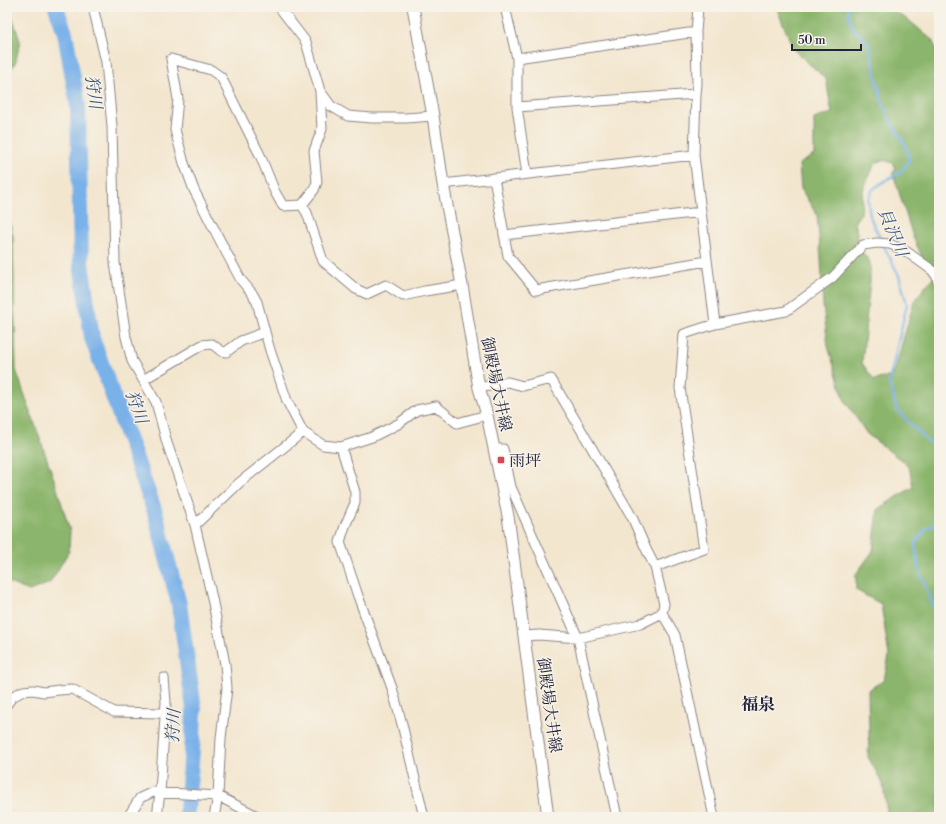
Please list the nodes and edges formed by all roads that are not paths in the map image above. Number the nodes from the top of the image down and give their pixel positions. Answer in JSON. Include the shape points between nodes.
{"nodes":[{"id":1,"x":93,"y":7,"type":"edge"},
{"id":2,"x":280,"y":7,"type":"edge"},
{"id":3,"x":413,"y":7,"type":"edge"},
{"id":4,"x":505,"y":7,"type":"edge"},
{"id":5,"x":698,"y":7,"type":"edge"},
{"id":6,"x":696,"y":32,"type":"junction"},
{"id":7,"x":517,"y":58,"type":"junction"},
{"id":8,"x":320,"y":91,"type":"junction"},
{"id":9,"x":696,"y":94,"type":"junction"},
{"id":10,"x":517,"y":107,"type":"junction"},
{"id":11,"x":433,"y":116,"type":"junction"},
{"id":12,"x":694,"y":155,"type":"junction"},
{"id":13,"x":527,"y":174,"type":"junction"},
{"id":14,"x":494,"y":178,"type":"junction"},
{"id":15,"x":443,"y":184,"type":"junction"},
{"id":16,"x":302,"y":206,"type":"junction"},
{"id":17,"x":701,"y":212,"type":"junction"},
{"id":18,"x":504,"y":235,"type":"junction"},
{"id":19,"x":707,"y":262,"type":"junction"},
{"id":20,"x":462,"y":285,"type":"junction"},
{"id":21,"x":939,"y":287,"type":"edge"},
{"id":22,"x":715,"y":324,"type":"junction"},
{"id":23,"x":265,"y":332,"type":"junction"},
{"id":24,"x":143,"y":380,"type":"junction"},
{"id":25,"x":479,"y":388,"type":"junction"},
{"id":26,"x":486,"y":415,"type":"junction"},
{"id":27,"x":303,"y":432,"type":"junction"},
{"id":28,"x":341,"y":447,"type":"junction"},
{"id":29,"x":494,"y":449,"type":"junction"},
{"id":30,"x":195,"y":525,"type":"junction"},
{"id":31,"x":655,"y":566,"type":"junction"},
{"id":32,"x":662,"y":613,"type":"junction"},
{"id":33,"x":524,"y":636,"type":"junction"},
{"id":34,"x":578,"y":638,"type":"junction"},
{"id":35,"x":164,"y":678,"type":"dead end"},
{"id":36,"x":7,"y":704,"type":"edge"},
{"id":37,"x":166,"y":715,"type":"junction"},
{"id":38,"x":160,"y":792,"type":"junction"},
{"id":39,"x":218,"y":796,"type":"junction"},
{"id":40,"x":128,"y":817,"type":"edge"},
{"id":41,"x":157,"y":817,"type":"edge"},
{"id":42,"x":214,"y":817,"type":"edge"},
{"id":43,"x":259,"y":817,"type":"edge"},
{"id":44,"x":424,"y":817,"type":"edge"},
{"id":45,"x":548,"y":817,"type":"edge"},
{"id":46,"x":616,"y":817,"type":"edge"},
{"id":47,"x":714,"y":817,"type":"edge"}],
"edges":[{"from":1,"to":24,"type":"street","via":[[106,62],[112,126],[115,263],[126,337],[132,361]]},
{"from":2,"to":8,"type":"street","via":[[306,42]]},
{"from":3,"to":11,"type":"main road","name":"御殿場大井線"},
{"from":4,"to":7,"type":"street"},
{"from":5,"to":6,"type":"street"},
{"from":6,"to":7,"type":"street"},
{"from":6,"to":9,"type":"street"},
{"from":7,"to":10,"type":"street"},
{"from":8,"to":11,"type":"street","via":[[331,106],[348,116]]},
{"from":8,"to":16,"type":"street","via":[[322,129],[314,151],[317,182]]},
{"from":9,"to":10,"type":"street"},
{"from":9,"to":12,"type":"street"},
{"from":10,"to":13,"type":"street"},
{"from":11,"to":15,"type":"main road","name":"御殿場大井線"},
{"from":12,"to":13,"type":"street"},
{"from":12,"to":17,"type":"street"},
{"from":13,"to":14,"type":"street"},
{"from":14,"to":15,"type":"street"},
{"from":14,"to":18,"type":"street"},
{"from":15,"to":20,"type":"main road","name":"御殿場大井線"},
{"from":16,"to":20,"type":"street","via":[[307,213],[323,261],[356,289],[367,294],[386,286],[403,296]]},
{"from":16,"to":23,"type":"street","via":[[283,206],[274,192],[260,155],[222,77],[211,70],[171,59],[178,99],[174,130],[184,164],[194,190],[226,252],[241,280],[257,302]]},
{"from":17,"to":18,"type":"street"},
{"from":17,"to":19,"type":"street"},
{"from":18,"to":19,"type":"street","via":[[508,256],[536,290]]},
{"from":19,"to":22,"type":"street"},
{"from":20,"to":25,"type":"main road","name":"御殿場大井線"},
{"from":21,"to":22,"type":"street","via":[[932,270],[907,252],[890,244],[863,245],[833,277],[786,311]]},
{"from":22,"to":31,"type":"street","via":[[684,334],[680,388],[704,549]]},
{"from":23,"to":24,"type":"street","via":[[241,341],[226,352],[212,344],[202,345]]},
{"from":23,"to":27,"type":"street","via":[[287,400]]},
{"from":24,"to":30,"type":"street","via":[[156,402]]},
{"from":25,"to":26,"type":"main road","name":"御殿場大井線"},
{"from":25,"to":31,"type":"street","via":[[508,382],[523,386],[550,379],[632,517]]},
{"from":26,"to":28,"type":"street","via":[[457,423],[436,406],[417,410],[398,424],[372,437]]},
{"from":26,"to":29,"type":"main road","name":"御殿場大井線"},
{"from":27,"to":28,"type":"street","via":[[323,445]]},
{"from":27,"to":30,"type":"street","via":[[239,483]]},
{"from":28,"to":44,"type":"street","via":[[355,492],[355,503],[340,542],[392,688]]},
{"from":29,"to":33,"type":"main road","name":"御殿場大井線","via":[[508,516]]},
{"from":29,"to":34,"type":"street","via":[[503,449],[511,487]]},
{"from":30,"to":39,"type":"street","via":[[225,664],[227,688]]},
{"from":31,"to":32,"type":"street","via":[[664,604]]},
{"from":32,"to":34,"type":"street","via":[[640,624]]},
{"from":32,"to":47,"type":"street","via":[[675,635]]},
{"from":33,"to":34,"type":"street"},
{"from":33,"to":45,"type":"main road","name":"御殿場大井線"},
{"from":34,"to":46,"type":"street"},
{"from":35,"to":37,"type":"street"},
{"from":36,"to":37,"type":"street","via":[[12,697],[24,691],[72,690],[114,712]]},
{"from":37,"to":38,"type":"street"},
{"from":38,"to":39,"type":"street"},
{"from":38,"to":40,"type":"street","via":[[153,792],[140,798]]},
{"from":38,"to":41,"type":"street"},
{"from":39,"to":42,"type":"street"},
{"from":39,"to":43,"type":"street"}]}
